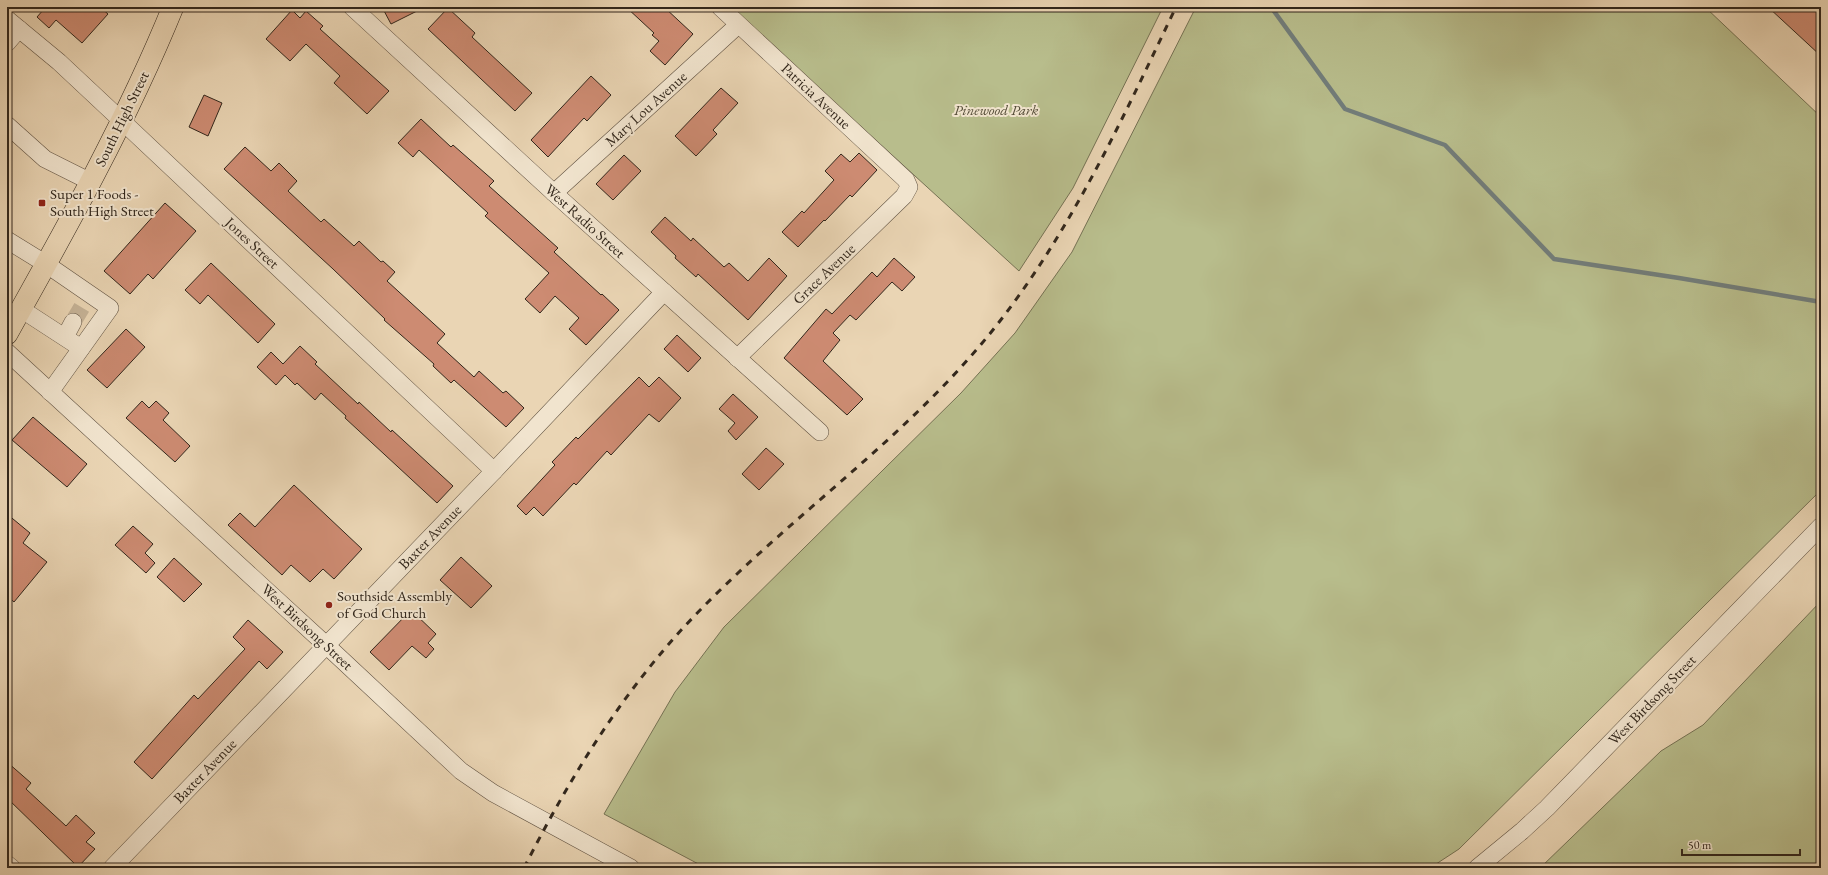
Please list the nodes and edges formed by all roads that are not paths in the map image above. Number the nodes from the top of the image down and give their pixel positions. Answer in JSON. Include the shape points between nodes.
{"nodes":[{"id":1,"x":174,"y":7,"type":"edge"},
{"id":2,"x":352,"y":7,"type":"edge"},
{"id":3,"x":720,"y":7,"type":"edge"},
{"id":4,"x":13,"y":24,"type":"edge"},
{"id":5,"x":738,"y":25,"type":"junction"},
{"id":6,"x":7,"y":43,"type":"edge"},
{"id":7,"x":122,"y":121,"type":"junction"},
{"id":8,"x":7,"y":126,"type":"edge"},
{"id":9,"x":91,"y":182,"type":"junction"},
{"id":10,"x":909,"y":187,"type":"joint"},
{"id":11,"x":554,"y":193,"type":"junction"},
{"id":12,"x":7,"y":240,"type":"edge"},
{"id":13,"x":46,"y":264,"type":"junction"},
{"id":14,"x":664,"y":292,"type":"junction"},
{"id":15,"x":21,"y":309,"type":"junction"},
{"id":16,"x":73,"y":322,"type":"tunnel mouth"},
{"id":17,"x":7,"y":334,"type":"edge"},
{"id":18,"x":65,"y":337,"type":"junction"},
{"id":19,"x":81,"y":348,"type":"junction"},
{"id":20,"x":7,"y":352,"type":"edge"},
{"id":21,"x":737,"y":358,"type":"junction"},
{"id":22,"x":50,"y":392,"type":"junction"},
{"id":23,"x":820,"y":432,"type":"dead end"},
{"id":24,"x":494,"y":471,"type":"junction"},
{"id":25,"x":1821,"y":526,"type":"edge"},
{"id":26,"x":326,"y":645,"type":"junction"},
{"id":27,"x":7,"y":864,"type":"edge"},
{"id":28,"x":12,"y":868,"type":"edge"},
{"id":29,"x":112,"y":868,"type":"edge"},
{"id":30,"x":631,"y":868,"type":"edge"},
{"id":31,"x":1477,"y":868,"type":"edge"}],
"edges":[{"from":1,"to":7,"type":"main road","name":"South High Street"},
{"from":2,"to":11,"type":"street","name":"West Radio Street"},
{"from":3,"to":5,"type":"street","name":"Patricia Avenue"},
{"from":4,"to":6,"type":"street"},
{"from":4,"to":7,"type":"street","name":"Jones Street","via":[[59,62]]},
{"from":5,"to":10,"type":"street","name":"Patricia Avenue","via":[[906,180]]},
{"from":5,"to":11,"type":"street","name":"Mary Lou Avenue"},
{"from":7,"to":9,"type":"main road","name":"South High Street"},
{"from":7,"to":24,"type":"street","name":"Jones Street"},
{"from":8,"to":9,"type":"street","via":[[45,159]]},
{"from":9,"to":13,"type":"main road","name":"South High Street"},
{"from":10,"to":21,"type":"street","name":"Grace Avenue","via":[[904,196]]},
{"from":11,"to":14,"type":"street","name":"West Radio Street"},
{"from":12,"to":13,"type":"street"},
{"from":13,"to":15,"type":"main road","name":"South High Street"},
{"from":13,"to":19,"type":"street","via":[[86,300],[110,308]]},
{"from":14,"to":21,"type":"street","name":"West Radio Street"},
{"from":14,"to":24,"type":"street","name":"Baxter Avenue"},
{"from":15,"to":17,"type":"main road","name":"South High Street"},
{"from":15,"to":18,"type":"street"},
{"from":16,"to":18,"type":"street"},
{"from":18,"to":19,"type":"street"},
{"from":19,"to":22,"type":"street"},
{"from":20,"to":22,"type":"street","name":"West Birdsong Street"},
{"from":21,"to":23,"type":"street","name":"West Radio Street"},
{"from":22,"to":26,"type":"street","name":"West Birdsong Street"},
{"from":24,"to":26,"type":"street","name":"Baxter Avenue"},
{"from":25,"to":31,"type":"street","name":"West Birdsong Street","via":[[1547,808]]},
{"from":26,"to":29,"type":"street","name":"Baxter Avenue"},
{"from":26,"to":30,"type":"street","name":"West Birdsong Street","via":[[477,784]]},
{"from":27,"to":28,"type":"street"}]}
